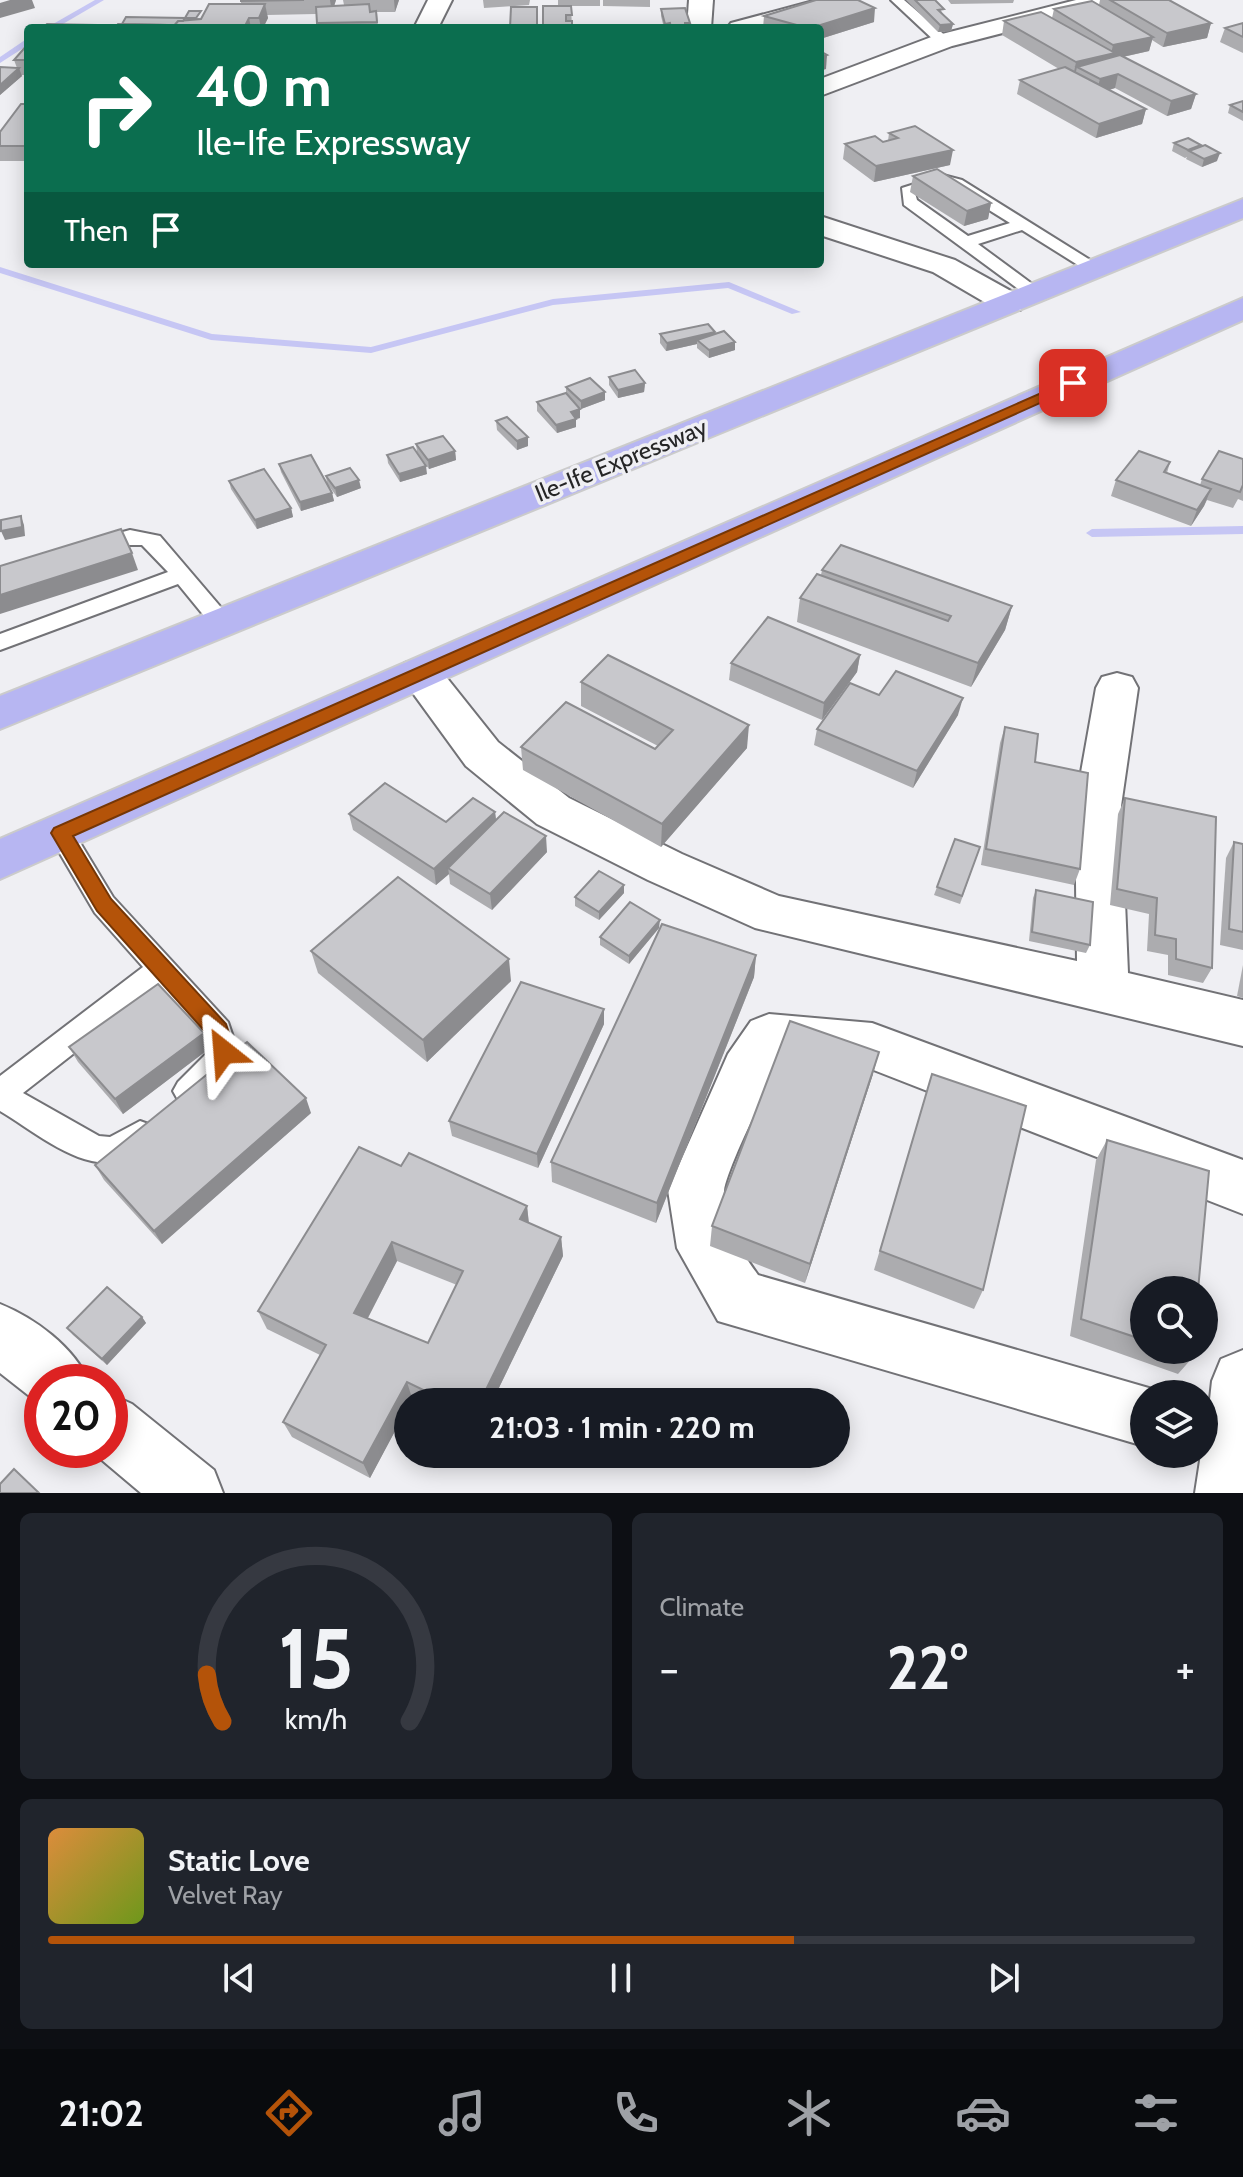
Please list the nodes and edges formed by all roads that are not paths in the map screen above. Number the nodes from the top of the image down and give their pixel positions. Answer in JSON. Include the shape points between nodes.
{"nodes":[{"id":1,"x":440,"y":0,"type":"edge"},
{"id":2,"x":701,"y":0,"type":"edge"},
{"id":3,"x":843,"y":0,"type":"edge"},
{"id":4,"x":897,"y":0,"type":"edge"},
{"id":5,"x":1104,"y":0,"type":"edge"},
{"id":6,"x":428,"y":24,"type":"edge"},
{"id":7,"x":699,"y":24,"type":"edge"},
{"id":8,"x":754,"y":24,"type":"edge"},
{"id":9,"x":943,"y":41,"type":"junction"},
{"id":10,"x":824,"y":86,"type":"edge"},
{"id":11,"x":1243,"y":208,"type":"edge"},
{"id":12,"x":1023,"y":224,"type":"junction"},
{"id":13,"x":824,"y":227,"type":"edge"},
{"id":14,"x":966,"y":242,"type":"junction"},
{"id":15,"x":1095,"y":268,"type":"junction"},
{"id":16,"x":1021,"y":297,"type":"junction"},
{"id":17,"x":1243,"y":308,"type":"edge"},
{"id":18,"x":76,"y":552,"type":"edge"},
{"id":19,"x":182,"y":575,"type":"junction"},
{"id":20,"x":222,"y":623,"type":"junction"},
{"id":21,"x":0,"y":642,"type":"edge"},
{"id":22,"x":420,"y":674,"type":"junction"},
{"id":23,"x":1117,"y":688,"type":"dead end"},
{"id":24,"x":0,"y":713,"type":"edge"},
{"id":25,"x":61,"y":833,"type":"junction"},
{"id":26,"x":0,"y":860,"type":"edge"},
{"id":27,"x":161,"y":969,"type":"junction"},
{"id":28,"x":1103,"y":989,"type":"junction"},
{"id":29,"x":1243,"y":1023,"type":"edge"},
{"id":30,"x":0,"y":1094,"type":"edge"},
{"id":31,"x":1243,"y":1187,"type":"edge"},
{"id":32,"x":0,"y":1334,"type":"edge"},
{"id":33,"x":36,"y":1364,"type":"edge"},
{"id":34,"x":1243,"y":1381,"type":"edge"},
{"id":35,"x":1130,"y":1411,"type":"edge"},
{"id":36,"x":128,"y":1441,"type":"edge"},
{"id":37,"x":1228,"y":1452,"type":"edge"},
{"id":38,"x":191,"y":1493,"type":"edge"}],
"edges":[{"from":1,"to":6,"type":"street"},
{"from":2,"to":7,"type":"street"},
{"from":3,"to":8,"type":"street"},
{"from":4,"to":9,"type":"lane"},
{"from":5,"to":9,"type":"street"},
{"from":9,"to":10,"type":"street"},
{"from":11,"to":15,"type":"highway","name":"Ile-Ife Expressway"},
{"from":12,"to":14,"type":"lane"},
{"from":12,"to":14,"type":"lane","via":[[957,183],[943,180],[907,191],[910,202]]},
{"from":12,"to":15,"type":"lane"},
{"from":13,"to":16,"type":"street"},
{"from":14,"to":16,"type":"lane"},
{"from":15,"to":16,"type":"highway","name":"Ile-Ife Expressway"},
{"from":16,"to":20,"type":"highway","name":"Ile-Ife Expressway"},
{"from":17,"to":22,"type":"highway"},
{"from":18,"to":19,"type":"lane","via":[[121,537],[144,537]]},
{"from":19,"to":20,"type":"lane"},
{"from":19,"to":21,"type":"lane"},
{"from":20,"to":24,"type":"highway","name":"Ile-Ife Expressway"},
{"from":22,"to":25,"type":"highway"},
{"from":22,"to":28,"type":"street","via":[[482,754],[553,811],[665,867],[772,914]]},
{"from":23,"to":28,"type":"street","via":[[1098,806]]},
{"from":25,"to":26,"type":"highway"},
{"from":25,"to":27,"type":"lane","via":[[104,905]]},
{"from":27,"to":30,"type":"lane"},
{"from":27,"to":30,"type":"lane","via":[[218,1031],[224,1052],[216,1067],[126,1146],[95,1150]]},
{"from":28,"to":29,"type":"street"},
{"from":31,"to":35,"type":"street","via":[[872,1046],[769,1037],[747,1071],[696,1190],[706,1248],[739,1300]]},
{"from":32,"to":33,"type":"street"},
{"from":34,"to":37,"type":"street"},
{"from":36,"to":38,"type":"street"}]}
